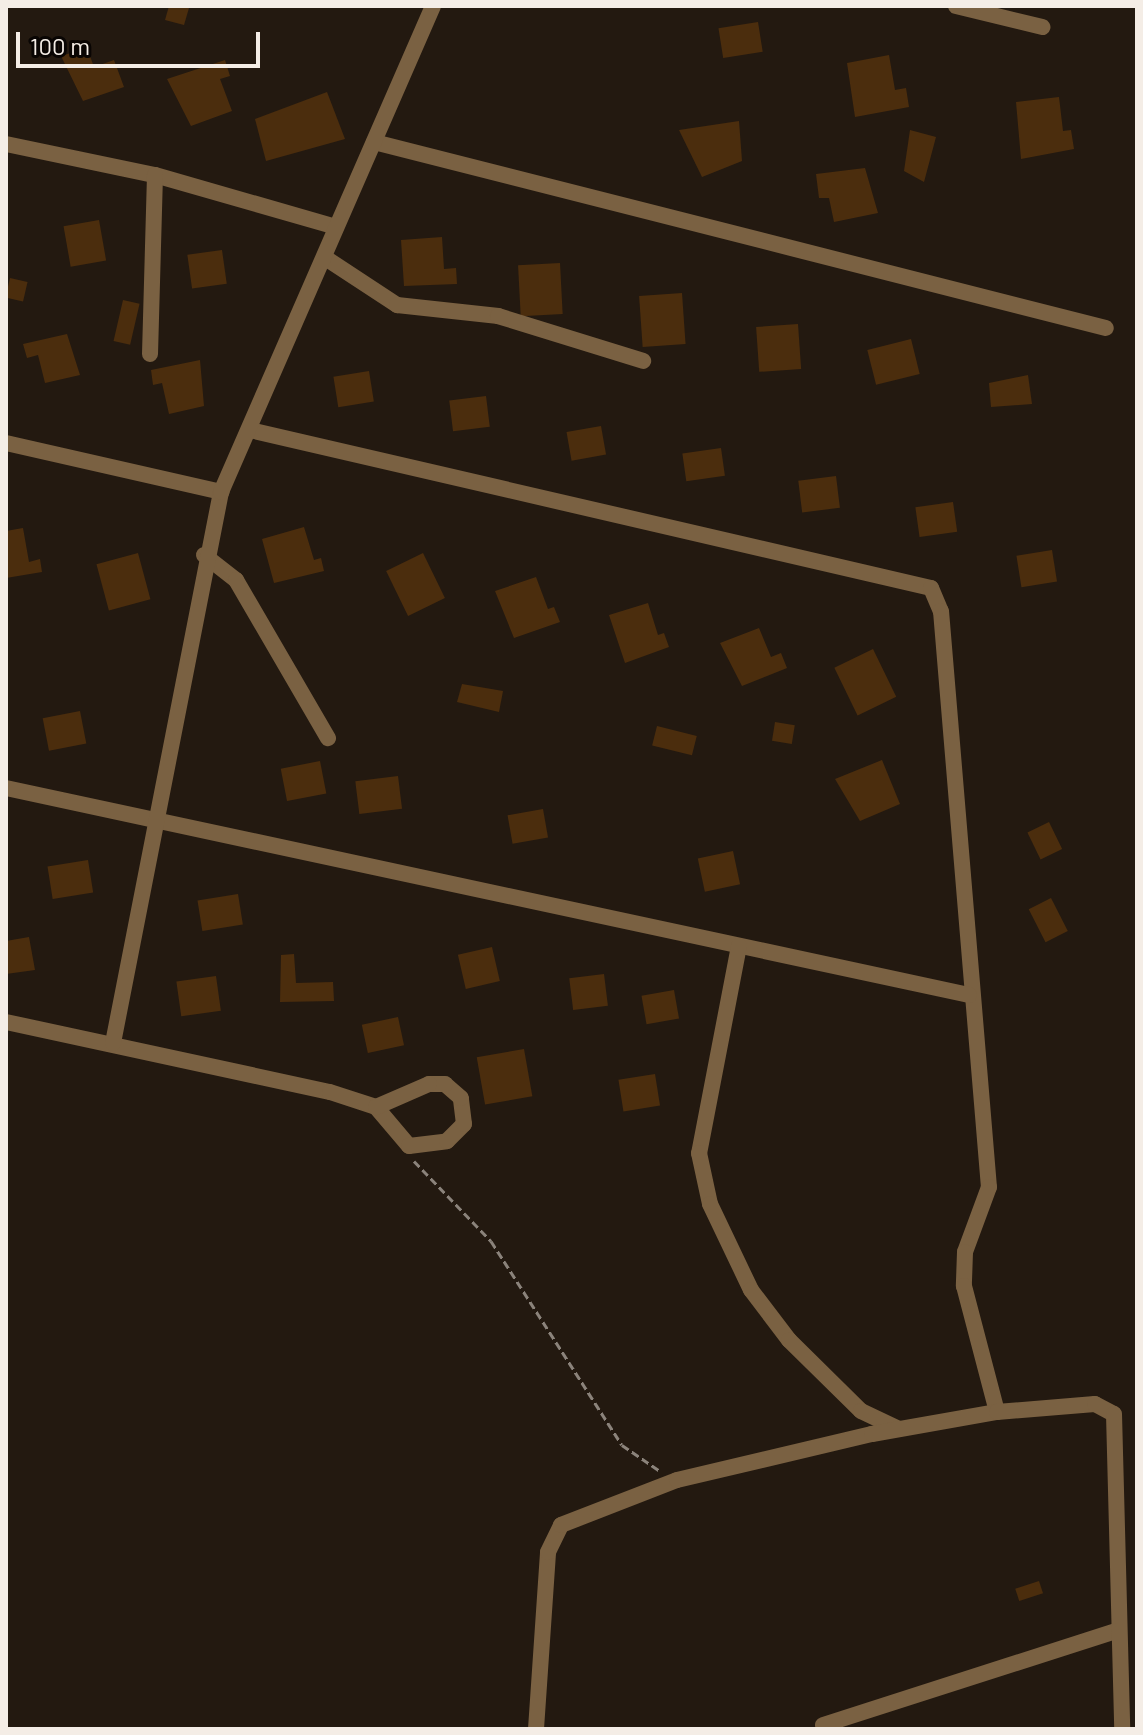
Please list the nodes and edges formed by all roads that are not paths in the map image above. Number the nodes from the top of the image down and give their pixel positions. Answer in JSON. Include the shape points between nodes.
{"nodes":[{"id":1,"x":433,"y":6,"type":"edge"},
{"id":2,"x":956,"y":6,"type":"edge"},
{"id":3,"x":1042,"y":27,"type":"dead end"},
{"id":4,"x":374,"y":142,"type":"junction"},
{"id":5,"x":6,"y":144,"type":"edge"},
{"id":6,"x":155,"y":175,"type":"junction"},
{"id":7,"x":336,"y":227,"type":"junction"},
{"id":8,"x":327,"y":259,"type":"junction"},
{"id":9,"x":1106,"y":328,"type":"dead end"},
{"id":10,"x":150,"y":354,"type":"dead end"},
{"id":11,"x":643,"y":361,"type":"dead end"},
{"id":12,"x":250,"y":430,"type":"junction"},
{"id":13,"x":6,"y":443,"type":"edge"},
{"id":14,"x":221,"y":492,"type":"junction"},
{"id":15,"x":204,"y":555,"type":"junction"},
{"id":16,"x":328,"y":738,"type":"dead end"},
{"id":17,"x":6,"y":788,"type":"edge"},
{"id":18,"x":156,"y":821,"type":"junction"},
{"id":19,"x":739,"y":946,"type":"junction"},
{"id":20,"x":969,"y":995,"type":"junction"},
{"id":21,"x":6,"y":1022,"type":"edge"},
{"id":22,"x":113,"y":1043,"type":"junction"},
{"id":23,"x":376,"y":1107,"type":"junction"},
{"id":24,"x":997,"y":1412,"type":"junction"},
{"id":25,"x":899,"y":1429,"type":"junction"},
{"id":26,"x":1116,"y":1631,"type":"junction"},
{"id":27,"x":823,"y":1725,"type":"dead end"},
{"id":28,"x":536,"y":1729,"type":"edge"},
{"id":29,"x":1122,"y":1729,"type":"edge"}],
"edges":[{"from":1,"to":4,"type":"street"},
{"from":2,"to":3,"type":"street"},
{"from":4,"to":7,"type":"street"},
{"from":4,"to":9,"type":"street"},
{"from":5,"to":6,"type":"street"},
{"from":6,"to":7,"type":"street"},
{"from":6,"to":10,"type":"street"},
{"from":7,"to":8,"type":"street"},
{"from":8,"to":11,"type":"street","via":[[397,305],[498,316]]},
{"from":8,"to":12,"type":"street"},
{"from":12,"to":14,"type":"street"},
{"from":12,"to":20,"type":"street","via":[[931,588],[941,611]]},
{"from":13,"to":14,"type":"street"},
{"from":14,"to":15,"type":"street"},
{"from":15,"to":16,"type":"street","via":[[236,580]]},
{"from":15,"to":18,"type":"street"},
{"from":17,"to":18,"type":"street"},
{"from":18,"to":19,"type":"street"},
{"from":18,"to":22,"type":"street"},
{"from":19,"to":20,"type":"street"},
{"from":19,"to":25,"type":"street","via":[[699,1153],[710,1204],[751,1290],[789,1340],[861,1411]]},
{"from":20,"to":24,"type":"street","via":[[989,1187],[965,1252],[964,1286]]},
{"from":21,"to":22,"type":"street"},
{"from":22,"to":23,"type":"street"},
{"from":23,"to":23,"type":"street","via":[[429,1084],[455,1088],[465,1111],[459,1131],[437,1144],[409,1146]]},
{"from":24,"to":25,"type":"street"},
{"from":24,"to":26,"type":"street","via":[[1095,1404],[1114,1414]]},
{"from":25,"to":28,"type":"street","via":[[677,1480],[585,1512],[551,1536]]},
{"from":26,"to":27,"type":"street"},
{"from":26,"to":29,"type":"street"}]}
